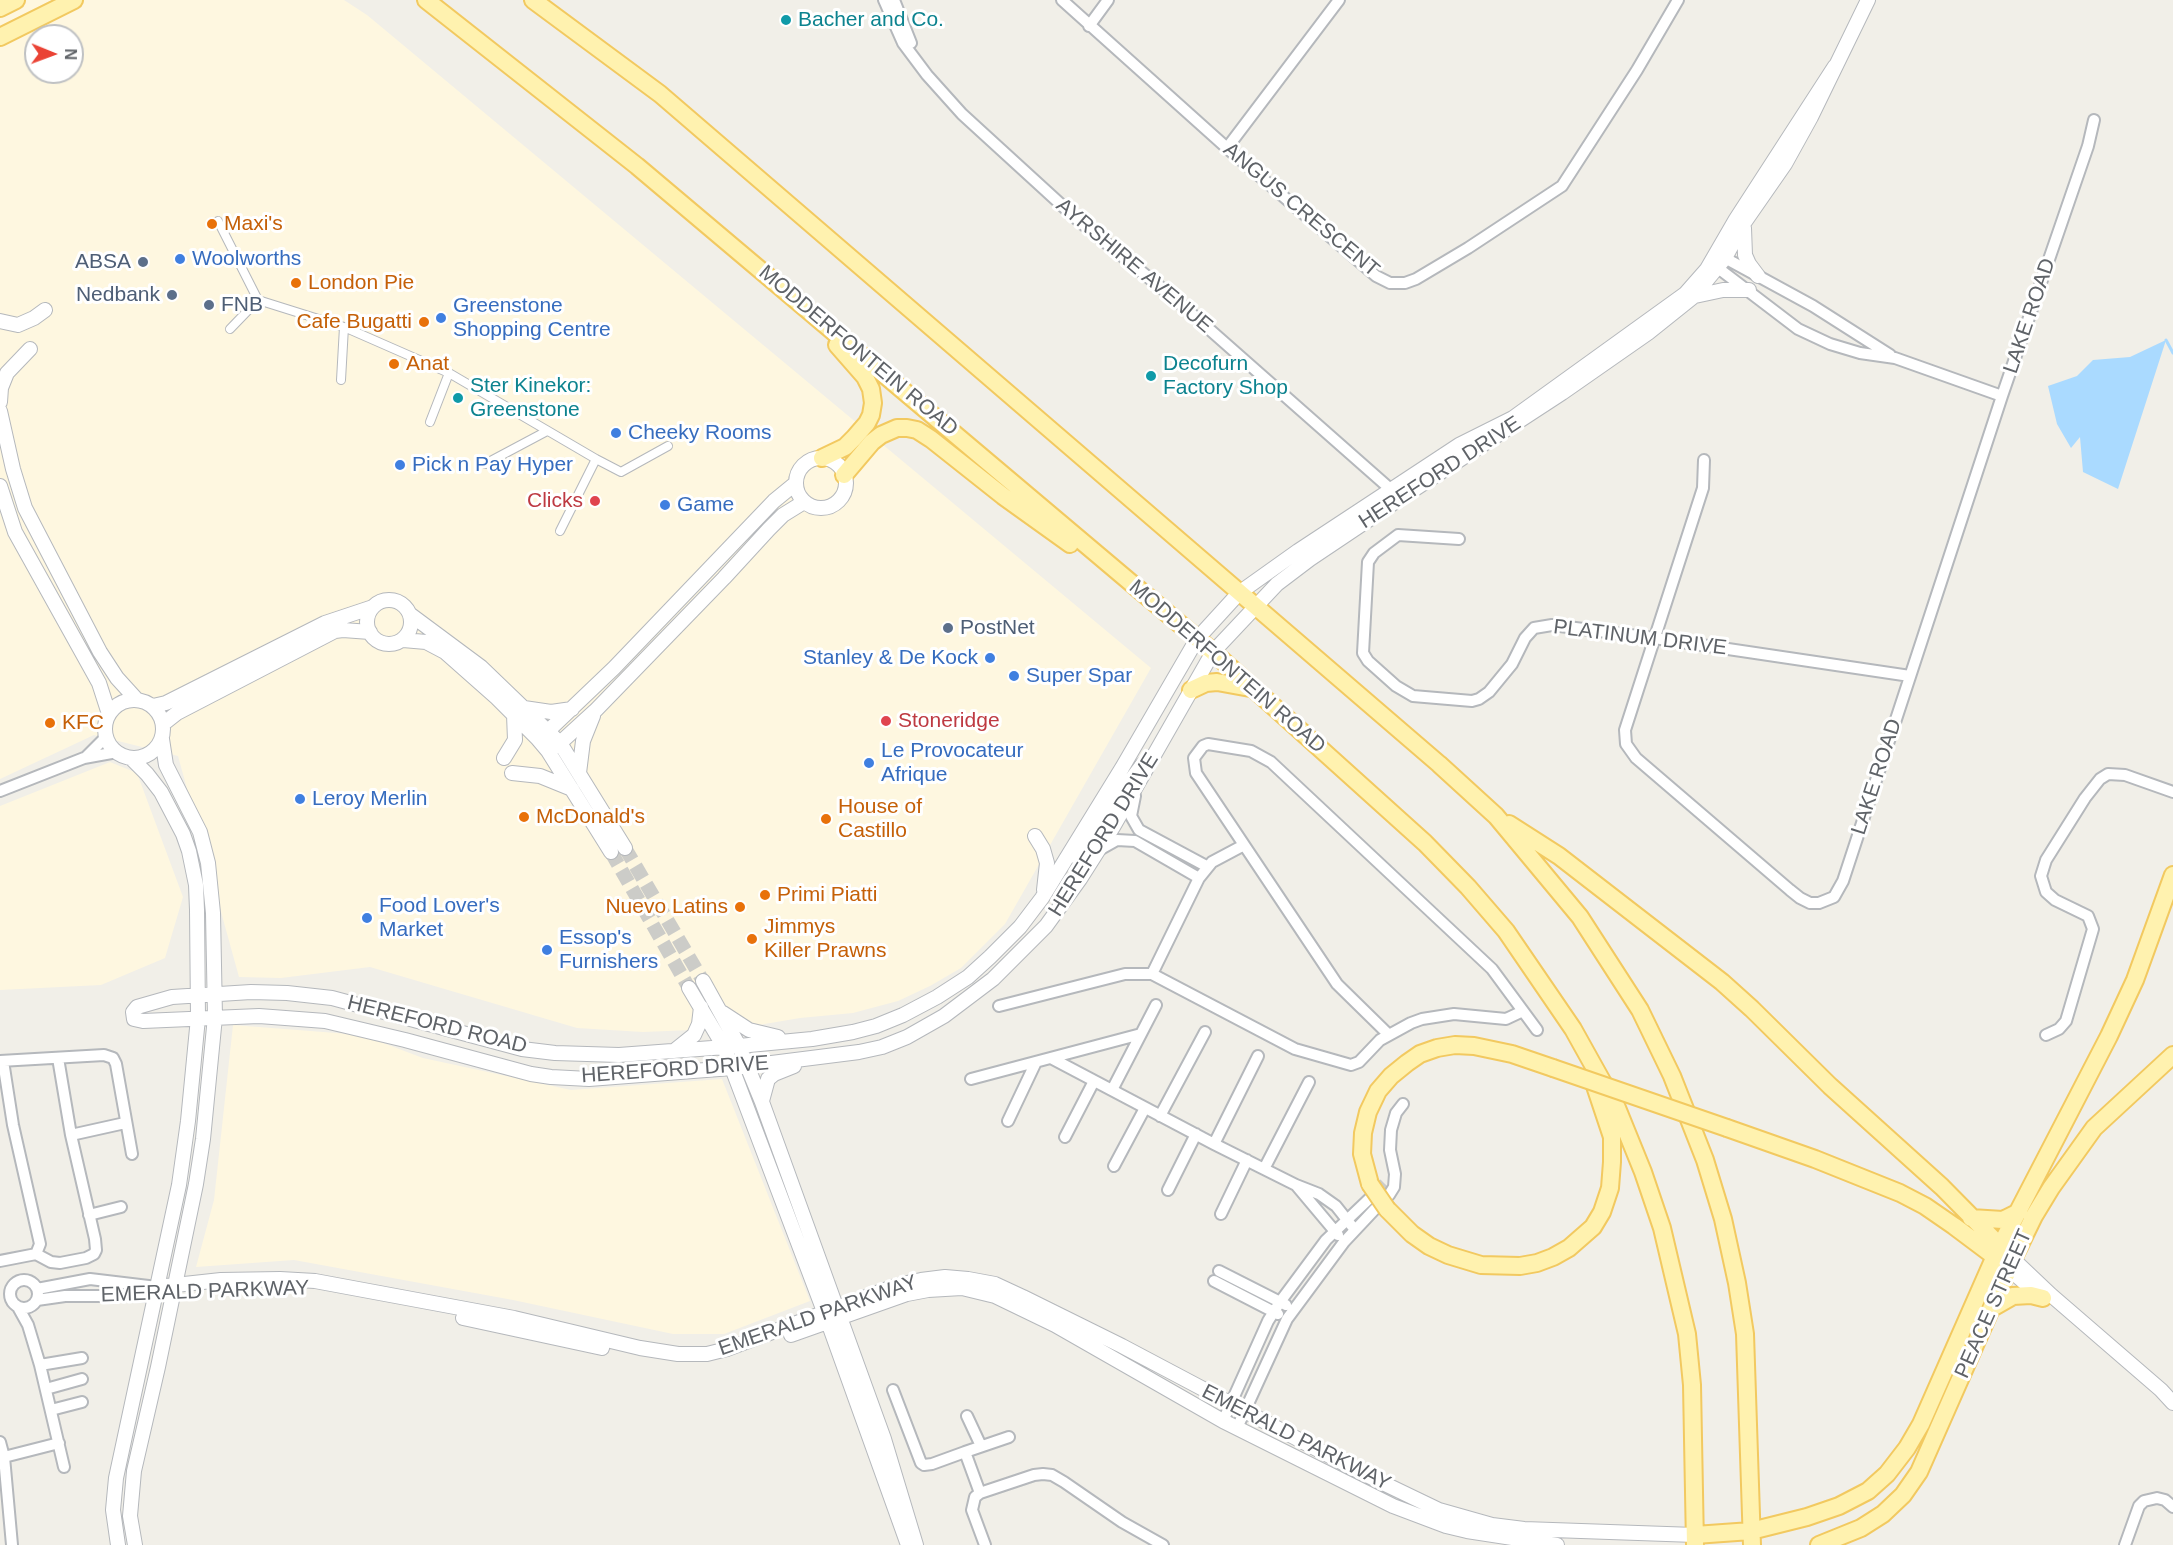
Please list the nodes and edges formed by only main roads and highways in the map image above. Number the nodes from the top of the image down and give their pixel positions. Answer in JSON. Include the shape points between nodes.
{"nodes":[{"id":1,"x":16,"y":0,"type":"edge"},
{"id":2,"x":74,"y":0,"type":"edge"},
{"id":3,"x":426,"y":0,"type":"edge"},
{"id":4,"x":533,"y":0,"type":"edge"},
{"id":5,"x":0,"y":8,"type":"edge"},
{"id":6,"x":0,"y":37,"type":"edge"},
{"id":7,"x":795,"y":298,"type":"junction"},
{"id":8,"x":822,"y":458,"type":"road end"},
{"id":9,"x":844,"y":476,"type":"road end"},
{"id":10,"x":1115,"y":569,"type":"junction"},
{"id":11,"x":1253,"y":689,"type":"junction"},
{"id":12,"x":1191,"y":690,"type":"road end"},
{"id":13,"x":1496,"y":816,"type":"junction"},
{"id":14,"x":2173,"y":875,"type":"edge"},
{"id":15,"x":1574,"y":1029,"type":"junction"},
{"id":16,"x":2173,"y":1055,"type":"edge"},
{"id":17,"x":2019,"y":1212,"type":"junction"},
{"id":18,"x":1971,"y":1218,"type":"junction"},
{"id":19,"x":1998,"y":1251,"type":"junction"},
{"id":20,"x":2011,"y":1264,"type":"junction"},
{"id":21,"x":2043,"y":1298,"type":"road end"},
{"id":22,"x":1992,"y":1308,"type":"junction"},
{"id":23,"x":1751,"y":1538,"type":"edge"},
{"id":24,"x":1695,"y":1540,"type":"edge"},
{"id":25,"x":1819,"y":1545,"type":"edge"}],
"edges":[{"from":1,"to":5,"type":"main road"},
{"from":2,"to":6,"type":"main road"},
{"from":3,"to":7,"type":"main road","name":"MODDERFONTEIN ROAD","via":[[637,166]]},
{"from":4,"to":13,"type":"main road","via":[[660,94]]},
{"from":7,"to":8,"type":"main road","via":[[853,362],[871,389],[873,403],[867,423],[845,447]]},
{"from":7,"to":10,"type":"main road","name":"MODDERFONTEIN ROAD"},
{"from":9,"to":10,"type":"main road","via":[[881,435],[897,428],[917,430],[1078,550]]},
{"from":10,"to":11,"type":"main road","name":"MODDERFONTEIN ROAD"},
{"from":11,"to":12,"type":"main road","via":[[1217,682]]},
{"from":11,"to":15,"type":"main road","name":"MODDERFONTEIN ROAD","via":[[1468,886],[1506,931]]},
{"from":13,"to":18,"type":"main road","via":[[1559,856],[1722,982]]},
{"from":13,"to":23,"type":"main road","via":[[1580,917],[1640,1010],[1705,1160],[1723,1219],[1745,1334]]},
{"from":14,"to":17,"type":"main road","name":"PEACE STREET","via":[[2135,980]]},
{"from":15,"to":19,"type":"main road","bridge":true,"via":[[1600,1099],[1612,1137],[1610,1188],[1593,1227],[1553,1257],[1520,1266],[1481,1265],[1448,1255],[1412,1234],[1374,1188],[1362,1154],[1363,1133],[1378,1091],[1391,1076],[1420,1054],[1455,1045],[1512,1054],[1553,1068],[1727,1128],[1815,1159],[1900,1193]]},
{"from":15,"to":24,"type":"main road","name":"MODDERFONTEIN ROAD","via":[[1617,1108],[1643,1172],[1675,1280],[1687,1335],[1692,1385]]},
{"from":16,"to":20,"type":"main road","name":"PEACE STREET","via":[[2094,1128],[2050,1188]]},
{"from":17,"to":18,"type":"main road","via":[[2003,1220]]},
{"from":17,"to":19,"type":"main road","name":"PEACE STREET"},
{"from":18,"to":19,"type":"main road"},
{"from":19,"to":20,"type":"main road"},
{"from":19,"to":23,"type":"main road","name":"PEACE STREET","via":[[1921,1424],[1881,1479],[1868,1491],[1839,1506]]},
{"from":20,"to":22,"type":"main road","name":"PEACE STREET"},
{"from":21,"to":22,"type":"main road","via":[[2013,1296]]},
{"from":22,"to":25,"type":"main road","name":"PEACE STREET","via":[[1919,1472],[1903,1495],[1861,1528]]},
{"from":23,"to":24,"type":"main road"}]}
